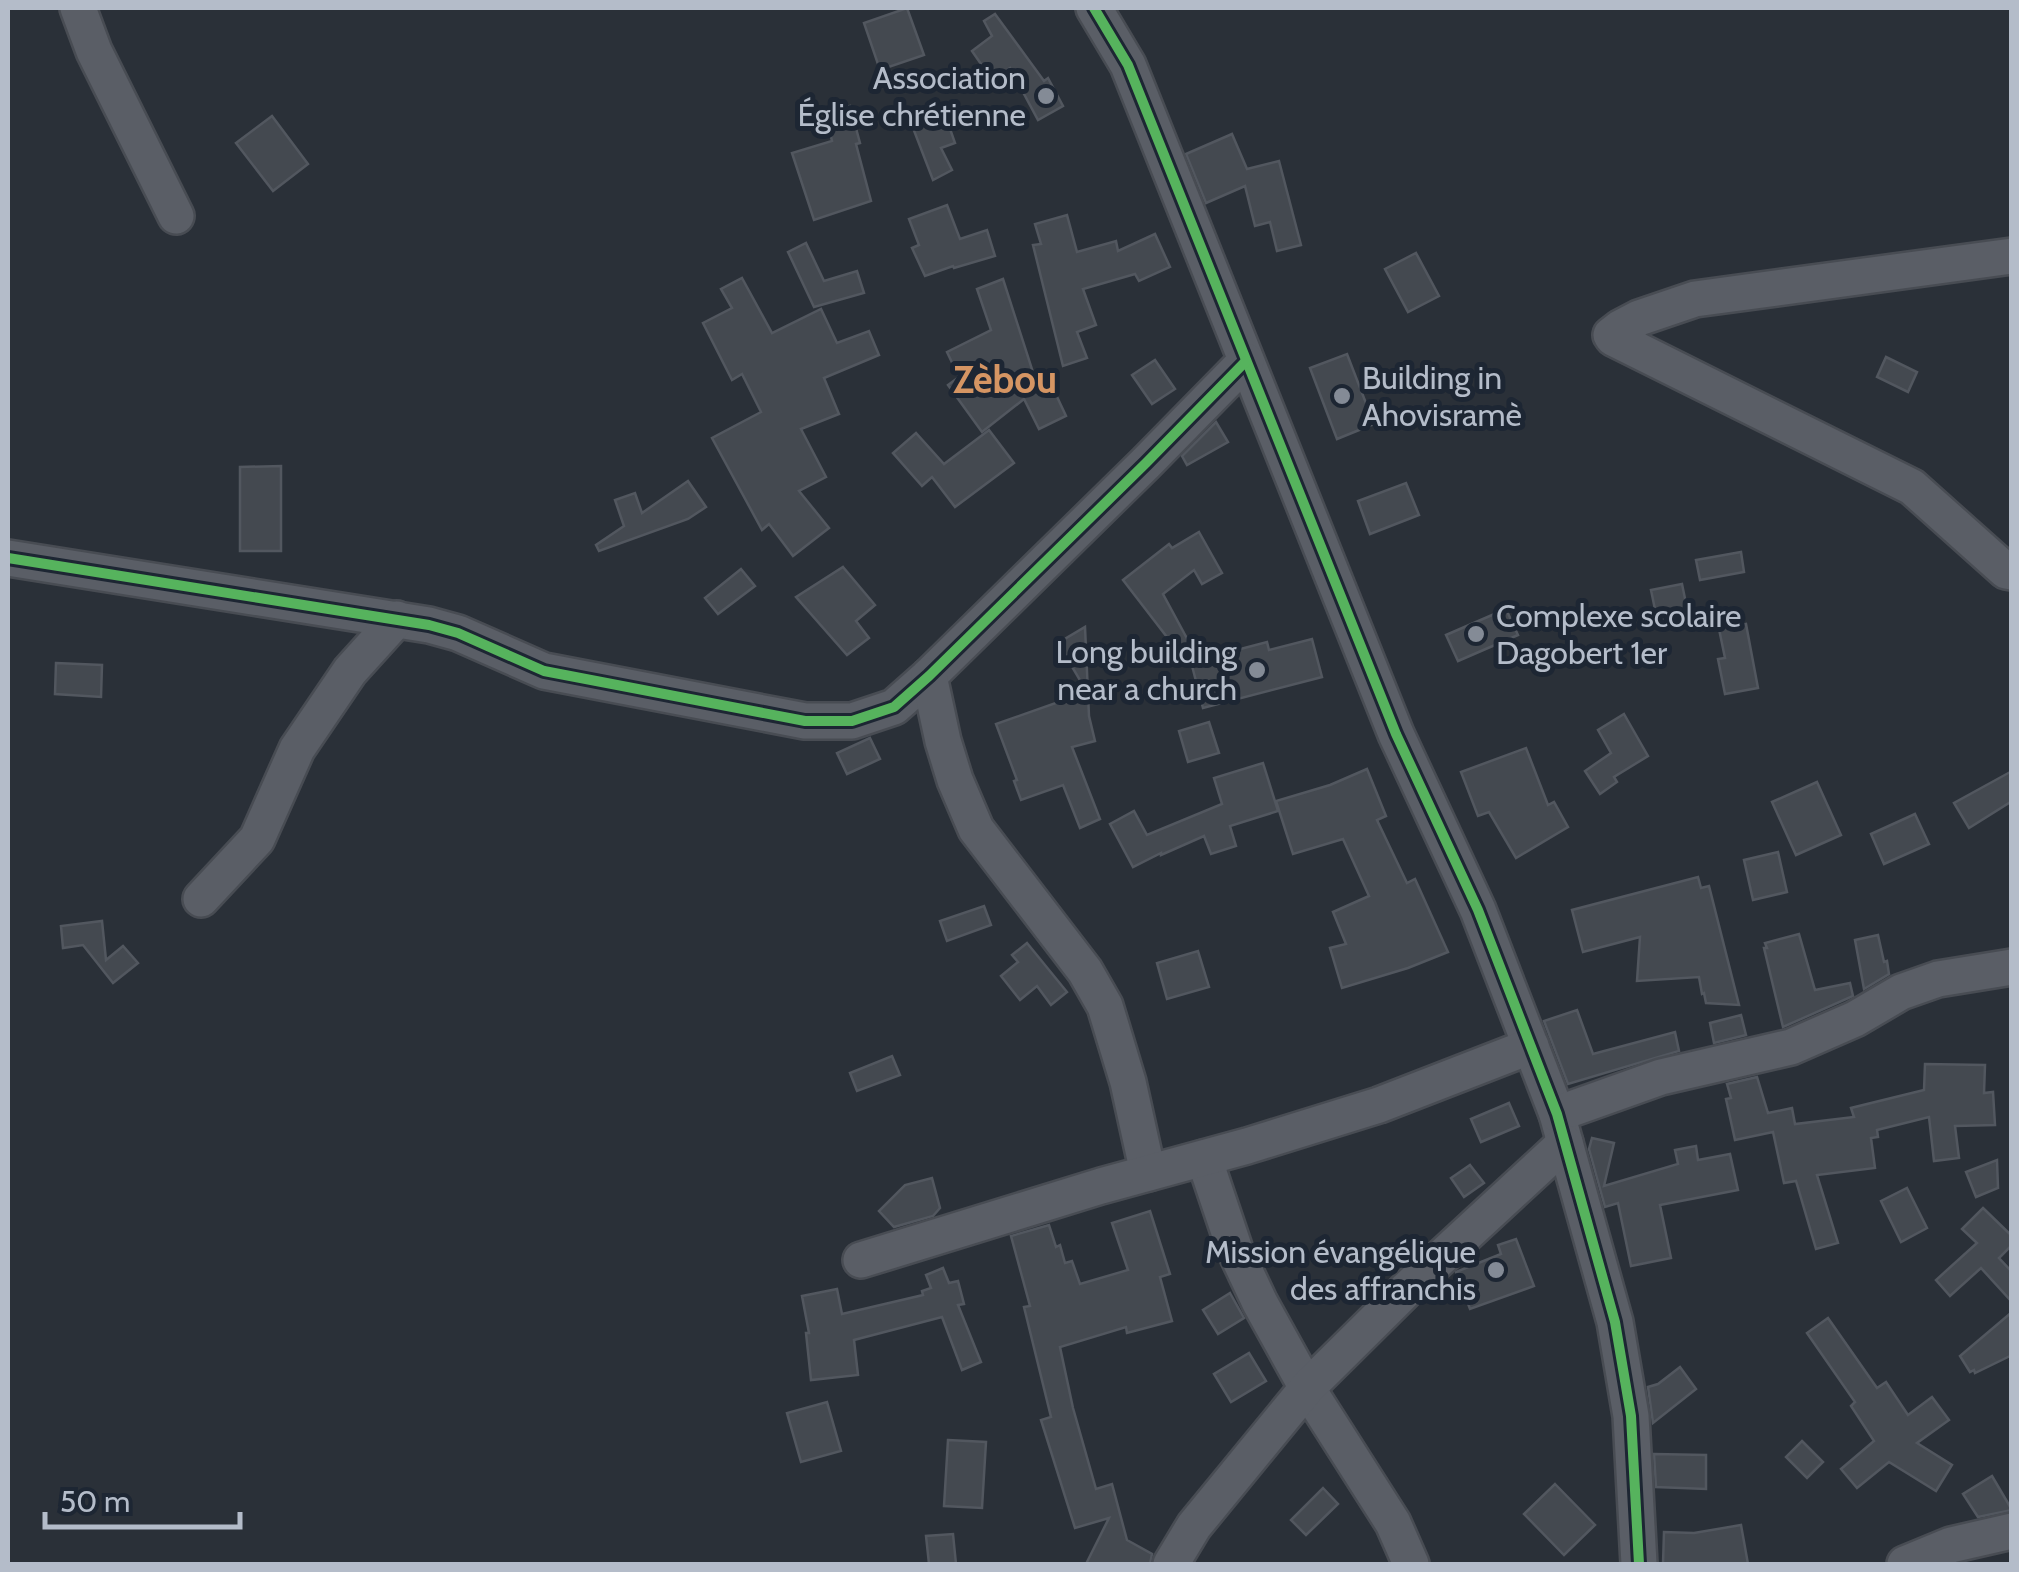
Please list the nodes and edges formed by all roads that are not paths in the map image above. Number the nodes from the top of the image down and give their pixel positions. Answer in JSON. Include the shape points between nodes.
{"nodes":[{"id":1,"x":78,"y":8,"type":"edge"},
{"id":2,"x":1094,"y":8,"type":"edge"},
{"id":3,"x":176,"y":216,"type":"dead end"},
{"id":4,"x":2012,"y":256,"type":"edge"},
{"id":5,"x":1246,"y":360,"type":"junction"},
{"id":6,"x":8,"y":558,"type":"edge"},
{"id":7,"x":2012,"y":572,"type":"edge"},
{"id":8,"x":397,"y":620,"type":"junction"},
{"id":9,"x":929,"y":676,"type":"junction"},
{"id":10,"x":202,"y":899,"type":"dead end"},
{"id":11,"x":2012,"y":967,"type":"edge"},
{"id":12,"x":1531,"y":1046,"type":"junction"},
{"id":13,"x":1562,"y":1129,"type":"junction"},
{"id":14,"x":1204,"y":1158,"type":"junction"},
{"id":15,"x":1148,"y":1173,"type":"junction"},
{"id":16,"x":862,"y":1260,"type":"dead end"},
{"id":17,"x":1307,"y":1388,"type":"junction"},
{"id":18,"x":2012,"y":1531,"type":"edge"},
{"id":19,"x":1171,"y":1564,"type":"edge"},
{"id":20,"x":1411,"y":1564,"type":"edge"},
{"id":21,"x":1639,"y":1564,"type":"edge"},
{"id":22,"x":1905,"y":1564,"type":"edge"}],
"edges":[{"from":1,"to":3,"type":"street"},
{"from":2,"to":5,"type":"street","via":[[1128,65]]},
{"from":4,"to":7,"type":"street","via":[[1695,298],[1611,336],[1912,487]]},
{"from":5,"to":9,"type":"street"},
{"from":5,"to":12,"type":"street"},
{"from":6,"to":8,"type":"street"},
{"from":8,"to":9,"type":"street","via":[[458,633],[544,671],[805,722],[852,721],[894,707]]},
{"from":8,"to":10,"type":"street","via":[[350,671],[297,750],[257,839]]},
{"from":9,"to":15,"type":"street","via":[[955,780],[976,830],[1104,1006]]},
{"from":11,"to":13,"type":"street","via":[[1938,979],[1790,1047],[1660,1076]]},
{"from":12,"to":13,"type":"street"},
{"from":12,"to":14,"type":"street","via":[[1380,1105]]},
{"from":13,"to":17,"type":"street"},
{"from":13,"to":21,"type":"street","via":[[1616,1322],[1631,1416]]},
{"from":14,"to":15,"type":"street"},
{"from":14,"to":17,"type":"street","via":[[1235,1250]]},
{"from":15,"to":16,"type":"street"},
{"from":17,"to":19,"type":"street","via":[[1194,1526]]},
{"from":17,"to":20,"type":"street","via":[[1393,1522]]},
{"from":18,"to":22,"type":"street"}]}
